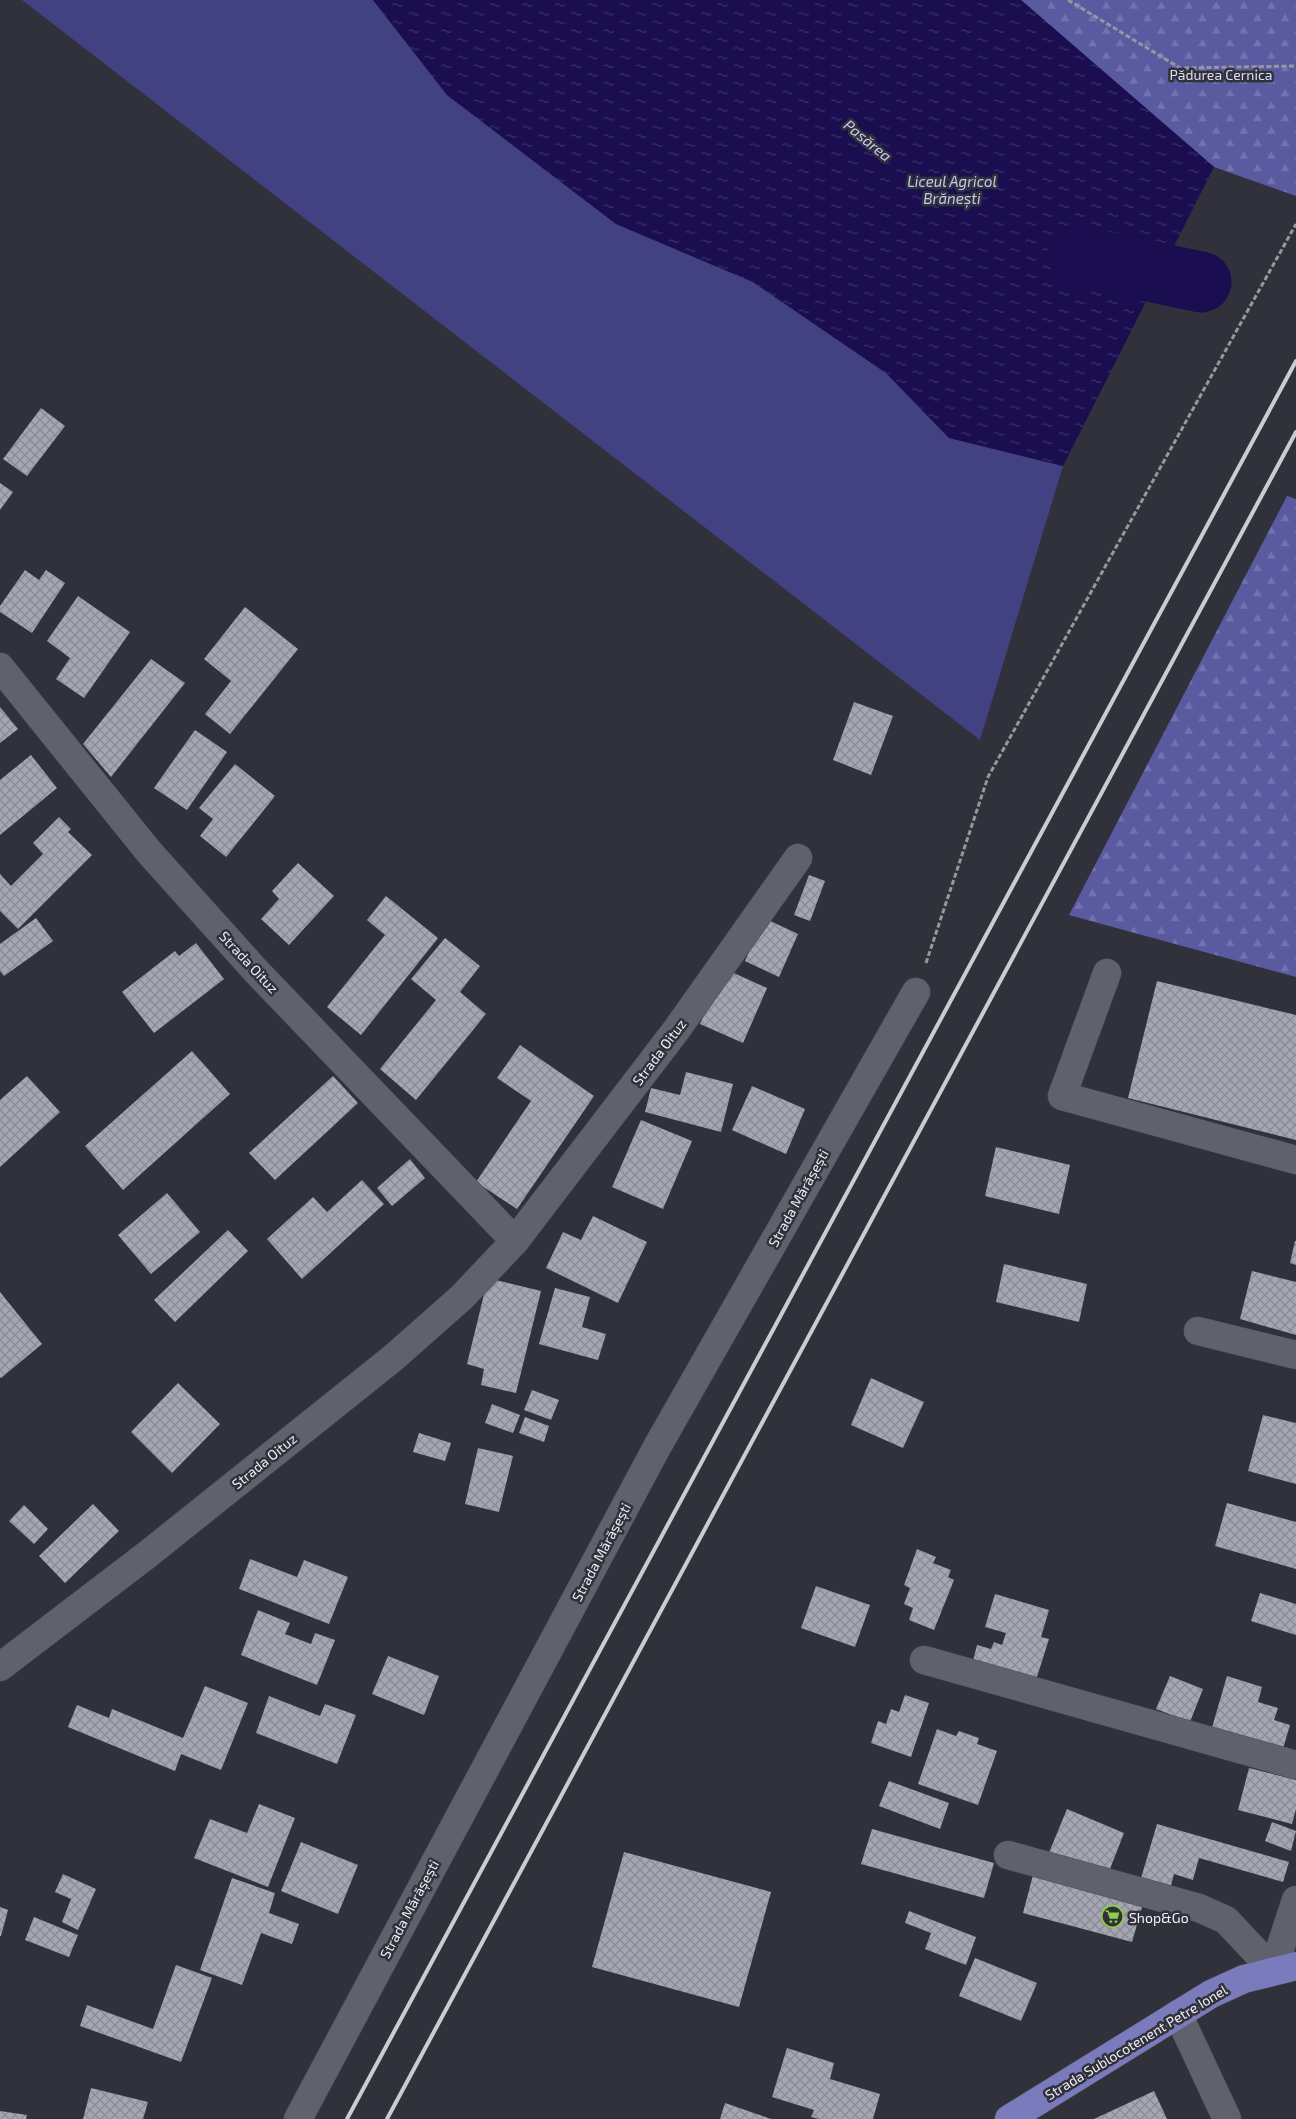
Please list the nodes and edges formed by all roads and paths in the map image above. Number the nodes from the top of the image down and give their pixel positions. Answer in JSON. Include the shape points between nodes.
{"nodes":[{"id":1,"x":1068,"y":0,"type":"edge"},
{"id":2,"x":1296,"y":66,"type":"edge"},
{"id":3,"x":1296,"y":224,"type":"edge"},
{"id":4,"x":0,"y":667,"type":"edge"},
{"id":5,"x":798,"y":858,"type":"dead end"},
{"id":6,"x":1107,"y":972,"type":"dead end"},
{"id":7,"x":916,"y":992,"type":"joint"},
{"id":8,"x":1296,"y":1160,"type":"edge"},
{"id":9,"x":515,"y":1241,"type":"junction"},
{"id":10,"x":1198,"y":1331,"type":"dead end"},
{"id":11,"x":1296,"y":1355,"type":"edge"},
{"id":12,"x":924,"y":1660,"type":"dead end"},
{"id":13,"x":0,"y":1666,"type":"edge"},
{"id":14,"x":1296,"y":1765,"type":"edge"},
{"id":15,"x":1008,"y":1855,"type":"dead end"},
{"id":16,"x":1296,"y":1900,"type":"edge"},
{"id":17,"x":1284,"y":1968,"type":"edge"},
{"id":18,"x":1178,"y":2014,"type":"junction"},
{"id":19,"x":298,"y":2119,"type":"edge"},
{"id":20,"x":1009,"y":2119,"type":"edge"},
{"id":21,"x":1227,"y":2119,"type":"edge"}],
"edges":[{"from":1,"to":2,"type":"path","via":[[1180,68]]},
{"from":3,"to":7,"type":"path","via":[[988,777]]},
{"from":4,"to":9,"type":"street","name":"Strada Oituz","via":[[149,852],[256,971]]},
{"from":5,"to":9,"type":"street","name":"Strada Oituz","via":[[677,1029]]},
{"from":6,"to":8,"type":"street","via":[[1062,1096]]},
{"from":7,"to":19,"type":"street","name":"Strada Mărășești","via":[[657,1447]]},
{"from":9,"to":13,"type":"street","name":"Strada Oituz","via":[[462,1297],[393,1358],[148,1554]]},
{"from":10,"to":11,"type":"street"},
{"from":12,"to":14,"type":"street"},
{"from":15,"to":17,"type":"street","via":[[1199,1908],[1226,1920]]},
{"from":16,"to":17,"type":"street"},
{"from":17,"to":18,"type":"main road","name":"Strada Sublocotenent Petre Ionel","via":[[1244,1979]]},
{"from":18,"to":20,"type":"main road","name":"Strada Sublocotenent Petre Ionel"},
{"from":18,"to":21,"type":"street"}]}
